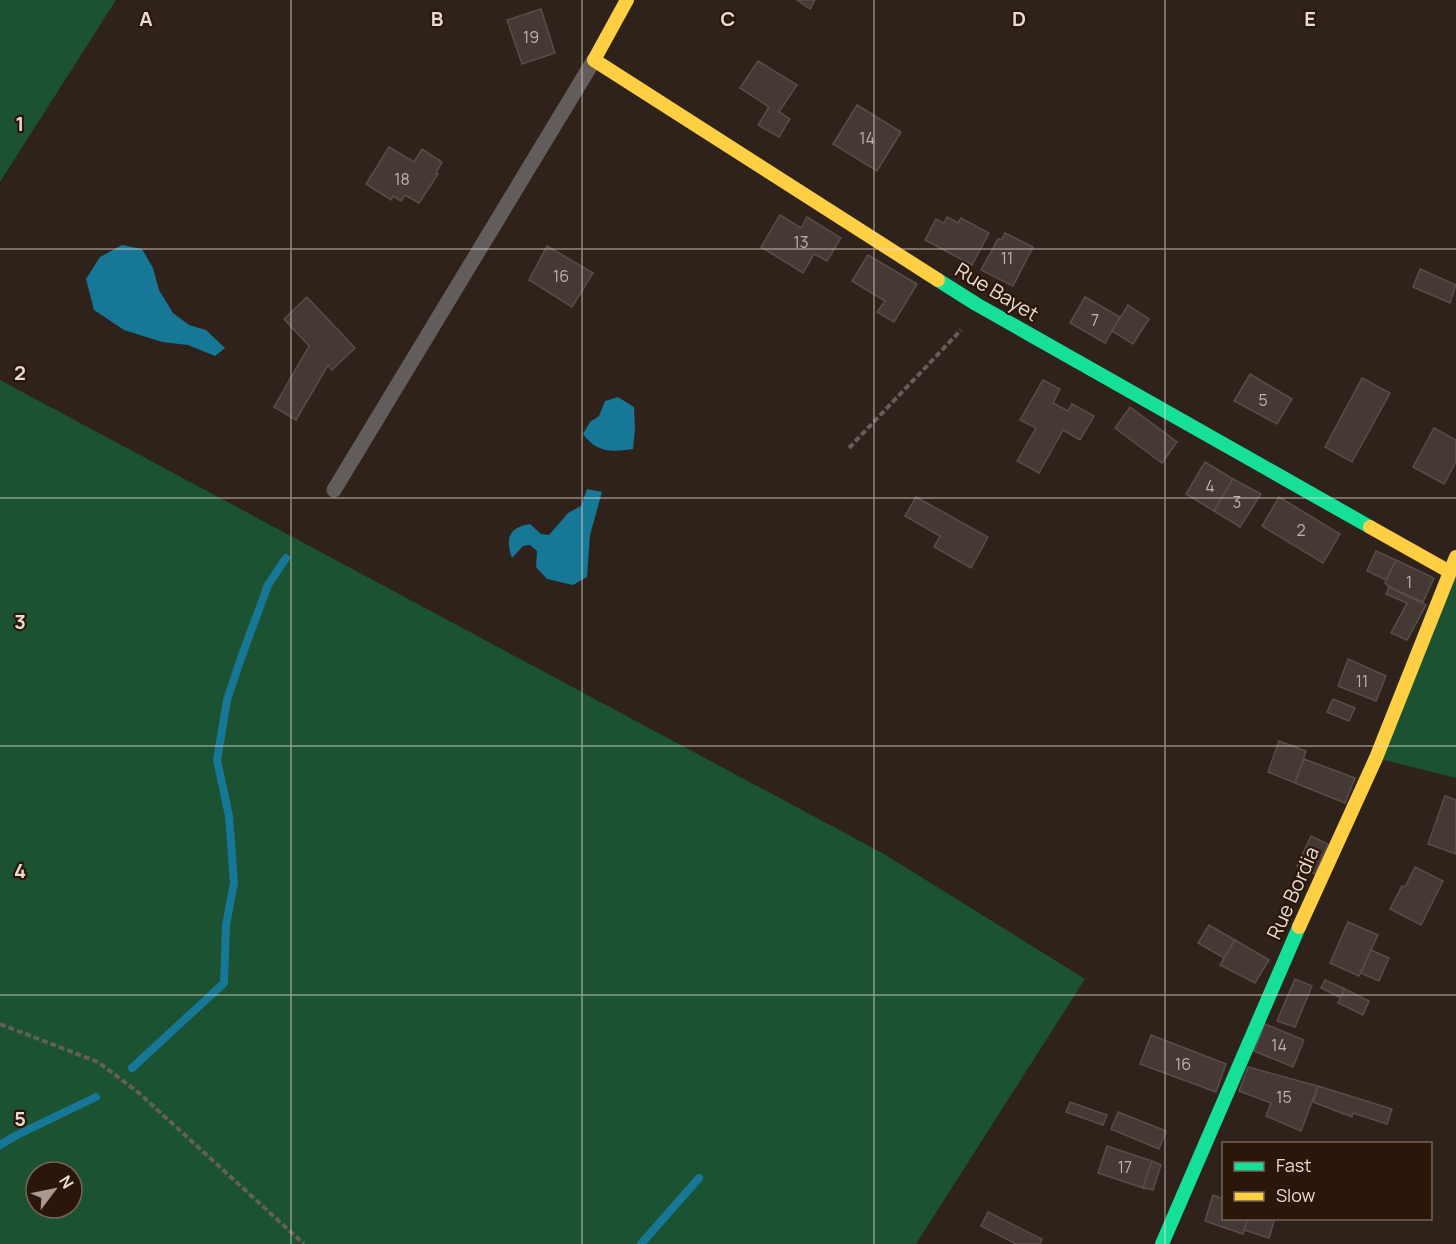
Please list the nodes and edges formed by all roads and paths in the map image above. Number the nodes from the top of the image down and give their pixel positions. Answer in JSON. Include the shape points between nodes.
{"nodes":[{"id":1,"x":627,"y":0,"type":"edge"},
{"id":2,"x":594,"y":60,"type":"junction"},
{"id":3,"x":982,"y":308,"type":"junction"},
{"id":4,"x":849,"y":448,"type":"dead end"},
{"id":5,"x":334,"y":490,"type":"dead end"},
{"id":6,"x":1456,"y":557,"type":"edge"},
{"id":7,"x":1450,"y":572,"type":"junction"},
{"id":8,"x":0,"y":1024,"type":"edge"},
{"id":9,"x":304,"y":1244,"type":"edge"},
{"id":10,"x":1162,"y":1244,"type":"edge"}],
"edges":[{"from":1,"to":2,"type":"street"},
{"from":2,"to":3,"type":"street","name":"Rue Bayet"},
{"from":2,"to":5,"type":"lane"},
{"from":3,"to":4,"type":"path"},
{"from":3,"to":7,"type":"street","name":"Rue Bayet"},
{"from":6,"to":7,"type":"street","name":"Rue Bordia"},
{"from":7,"to":10,"type":"street","name":"Rue Bordia","via":[[1376,758]]},
{"from":8,"to":9,"type":"path","via":[[98,1062],[139,1093]]}]}
